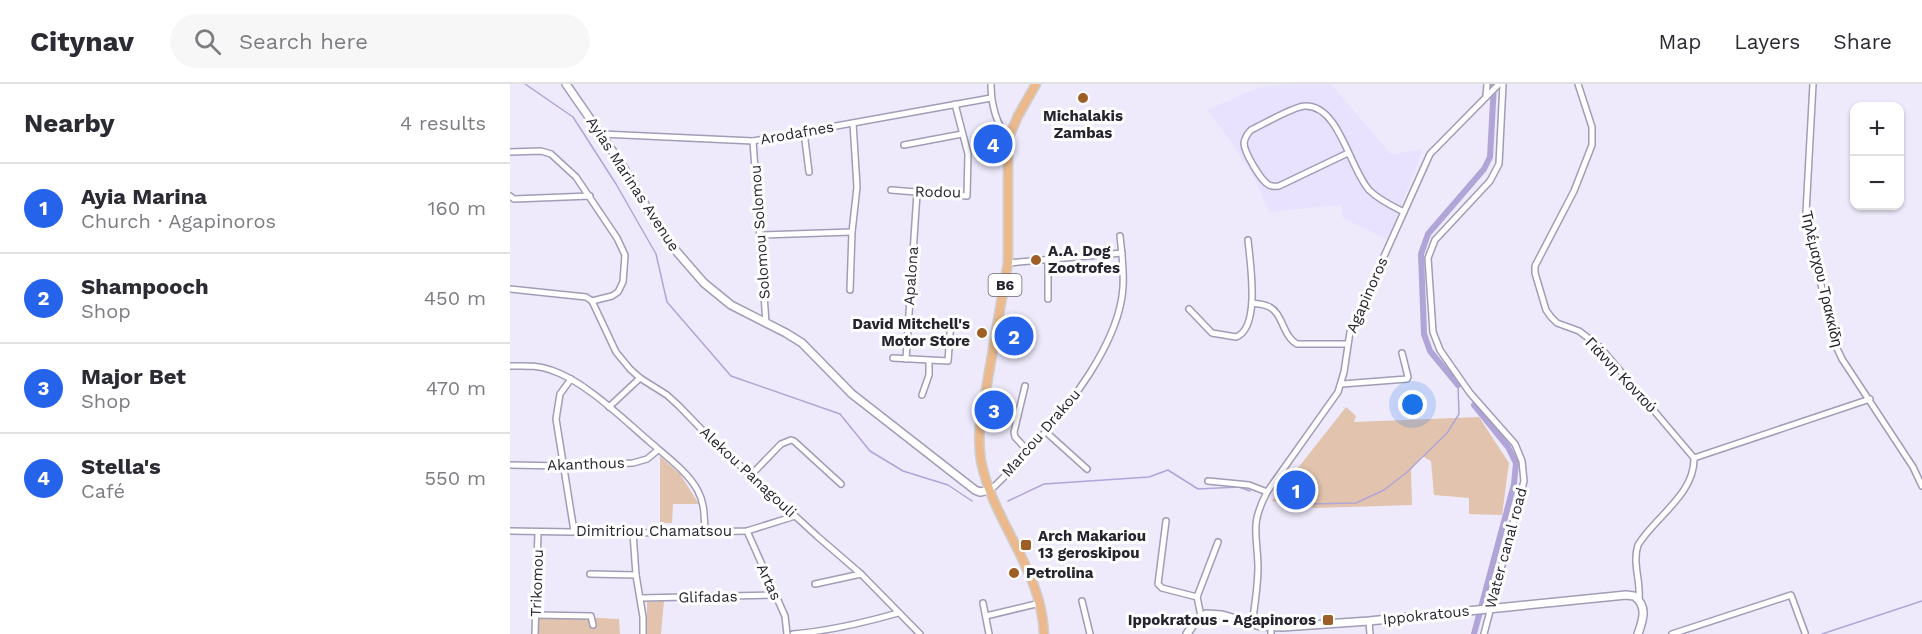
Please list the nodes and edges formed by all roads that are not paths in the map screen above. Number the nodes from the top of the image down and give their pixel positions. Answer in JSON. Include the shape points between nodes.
{"nodes":[{"id":1,"x":566,"y":84,"type":"edge"},
{"id":2,"x":991,"y":84,"type":"edge"},
{"id":3,"x":1036,"y":84,"type":"edge"},
{"id":4,"x":1486,"y":84,"type":"edge"},
{"id":5,"x":1501,"y":84,"type":"edge"},
{"id":6,"x":1578,"y":84,"type":"edge"},
{"id":7,"x":1813,"y":84,"type":"edge"},
{"id":8,"x":1488,"y":94,"type":"junction"},
{"id":9,"x":991,"y":98,"type":"junction"},
{"id":10,"x":955,"y":104,"type":"junction"},
{"id":11,"x":853,"y":123,"type":"junction"},
{"id":12,"x":804,"y":132,"type":"junction"},
{"id":13,"x":602,"y":134,"type":"junction"},
{"id":14,"x":962,"y":134,"type":"junction"},
{"id":15,"x":1008,"y":139,"type":"junction"},
{"id":16,"x":753,"y":141,"type":"junction"},
{"id":17,"x":904,"y":145,"type":"dead end"},
{"id":18,"x":510,"y":152,"type":"edge"},
{"id":19,"x":1348,"y":153,"type":"junction"},
{"id":20,"x":809,"y":172,"type":"dead end"},
{"id":21,"x":891,"y":190,"type":"dead end"},
{"id":22,"x":916,"y":193,"type":"junction"},
{"id":23,"x":510,"y":196,"type":"edge"},
{"id":24,"x":590,"y":196,"type":"junction"},
{"id":25,"x":1404,"y":212,"type":"junction"},
{"id":26,"x":852,"y":232,"type":"junction"},
{"id":27,"x":760,"y":235,"type":"junction"},
{"id":28,"x":1120,"y":236,"type":"dead end"},
{"id":29,"x":1248,"y":240,"type":"dead end"},
{"id":30,"x":1122,"y":253,"type":"junction"},
{"id":31,"x":1048,"y":261,"type":"junction"},
{"id":32,"x":1008,"y":263,"type":"junction"},
{"id":33,"x":510,"y":289,"type":"edge"},
{"id":34,"x":850,"y":290,"type":"dead end"},
{"id":35,"x":1048,"y":299,"type":"dead end"},
{"id":36,"x":592,"y":301,"type":"junction"},
{"id":37,"x":1252,"y":303,"type":"junction"},
{"id":38,"x":1189,"y":309,"type":"dead end"},
{"id":39,"x":951,"y":321,"type":"dead end"},
{"id":40,"x":766,"y":323,"type":"junction"},
{"id":41,"x":1347,"y":344,"type":"junction"},
{"id":42,"x":1402,"y":353,"type":"dead end"},
{"id":43,"x":893,"y":358,"type":"dead end"},
{"id":44,"x":906,"y":359,"type":"junction"},
{"id":45,"x":929,"y":361,"type":"junction"},
{"id":46,"x":510,"y":366,"type":"edge"},
{"id":47,"x":640,"y":378,"type":"junction"},
{"id":48,"x":571,"y":379,"type":"junction"},
{"id":49,"x":1342,"y":384,"type":"junction"},
{"id":50,"x":1024,"y":386,"type":"dead end"},
{"id":51,"x":922,"y":395,"type":"dead end"},
{"id":52,"x":1870,"y":399,"type":"junction"},
{"id":53,"x":609,"y":407,"type":"junction"},
{"id":54,"x":1046,"y":432,"type":"junction"},
{"id":55,"x":658,"y":450,"type":"junction"},
{"id":56,"x":1028,"y":451,"type":"junction"},
{"id":57,"x":1694,"y":458,"type":"junction"},
{"id":58,"x":510,"y":465,"type":"edge"},
{"id":59,"x":563,"y":466,"type":"junction"},
{"id":60,"x":1087,"y":469,"type":"dead end"},
{"id":61,"x":751,"y":475,"type":"junction"},
{"id":62,"x":1208,"y":481,"type":"dead end"},
{"id":63,"x":841,"y":484,"type":"dead end"},
{"id":64,"x":1922,"y":486,"type":"edge"},
{"id":65,"x":990,"y":490,"type":"junction"},
{"id":66,"x":1267,"y":492,"type":"junction"},
{"id":67,"x":795,"y":516,"type":"junction"},
{"id":68,"x":1166,"y":521,"type":"dead end"},
{"id":69,"x":510,"y":531,"type":"edge"},
{"id":70,"x":574,"y":531,"type":"junction"},
{"id":71,"x":705,"y":531,"type":"junction"},
{"id":72,"x":747,"y":531,"type":"junction"},
{"id":73,"x":538,"y":532,"type":"junction"},
{"id":74,"x":633,"y":532,"type":"junction"},
{"id":75,"x":1218,"y":542,"type":"dead end"},
{"id":76,"x":861,"y":573,"type":"junction"},
{"id":77,"x":590,"y":574,"type":"dead end"},
{"id":78,"x":636,"y":574,"type":"junction"},
{"id":79,"x":815,"y":584,"type":"dead end"},
{"id":80,"x":774,"y":595,"type":"junction"},
{"id":81,"x":1197,"y":597,"type":"junction"},
{"id":82,"x":641,"y":598,"type":"junction"},
{"id":83,"x":1639,"y":600,"type":"junction"},
{"id":84,"x":1082,"y":601,"type":"dead end"},
{"id":85,"x":983,"y":603,"type":"dead end"},
{"id":86,"x":1040,"y":603,"type":"junction"},
{"id":87,"x":1488,"y":608,"type":"junction"},
{"id":88,"x":898,"y":613,"type":"junction"},
{"id":89,"x":536,"y":615,"type":"junction"},
{"id":90,"x":986,"y":616,"type":"junction"},
{"id":91,"x":1201,"y":616,"type":"junction"},
{"id":92,"x":1369,"y":621,"type":"junction"},
{"id":93,"x":1252,"y":624,"type":"junction"},
{"id":94,"x":593,"y":625,"type":"dead end"},
{"id":95,"x":1271,"y":631,"type":"edge"},
{"id":96,"x":820,"y":633,"type":"edge"},
{"id":97,"x":1805,"y":633,"type":"edge"},
{"id":98,"x":535,"y":634,"type":"edge"},
{"id":99,"x":643,"y":634,"type":"edge"},
{"id":100,"x":787,"y":634,"type":"edge"},
{"id":101,"x":793,"y":634,"type":"edge"},
{"id":102,"x":920,"y":634,"type":"edge"},
{"id":103,"x":989,"y":634,"type":"edge"},
{"id":104,"x":1044,"y":634,"type":"edge"},
{"id":105,"x":1089,"y":634,"type":"edge"},
{"id":106,"x":1186,"y":634,"type":"edge"},
{"id":107,"x":1370,"y":634,"type":"edge"},
{"id":108,"x":1484,"y":634,"type":"edge"},
{"id":109,"x":1638,"y":634,"type":"edge"},
{"id":110,"x":1672,"y":634,"type":"edge"}],
"edges":[{"from":1,"to":13,"type":"street","name":"Ayias Marinas Avenue"},
{"from":2,"to":9,"type":"street"},
{"from":3,"to":15,"type":"main road","number":"B6"},
{"from":4,"to":8,"type":"street"},
{"from":5,"to":8,"type":"street","name":"Agapinoros"},
{"from":5,"to":87,"type":"street","name":"Water canal road","via":[[1499,164],[1490,182],[1435,240],[1428,258],[1433,332],[1440,350],[1470,393],[1515,444],[1522,461],[1524,481]]},
{"from":6,"to":57,"type":"street","name":"Γιάννη Κοντού","via":[[1593,138],[1574,191],[1535,266],[1546,310],[1557,322],[1579,331],[1600,348]]},
{"from":7,"to":52,"type":"street","name":"Τηλέμαχου Τρακκίδη","via":[[1806,213],[1834,342]]},
{"from":8,"to":25,"type":"street","name":"Agapinoros","via":[[1435,148]]},
{"from":9,"to":10,"type":"street","name":"Arodafnes"},
{"from":9,"to":15,"type":"street","via":[[999,126]]},
{"from":10,"to":11,"type":"street","name":"Arodafnes"},
{"from":10,"to":14,"type":"street","name":"Rodou"},
{"from":11,"to":12,"type":"street","name":"Arodafnes"},
{"from":11,"to":26,"type":"street","via":[[857,188]]},
{"from":12,"to":16,"type":"street","name":"Arodafnes"},
{"from":12,"to":20,"type":"street"},
{"from":13,"to":16,"type":"street","name":"Arodafnes"},
{"from":13,"to":40,"type":"street","name":"Ayias Marinas Avenue","via":[[675,251],[718,295]]},
{"from":14,"to":17,"type":"street"},
{"from":14,"to":22,"type":"street","name":"Rodou","via":[[968,154],[968,196]]},
{"from":15,"to":32,"type":"main road","number":"B6"},
{"from":16,"to":27,"type":"street","name":"Solomou Solomou"},
{"from":18,"to":24,"type":"street","via":[[551,154],[570,169]]},
{"from":19,"to":19,"type":"street","via":[[1335,123],[1312,106],[1302,105],[1251,130],[1245,140],[1246,150],[1262,179],[1270,185],[1279,186]]},
{"from":19,"to":25,"type":"street","via":[[1370,190]]},
{"from":21,"to":22,"type":"street","name":"Rodou"},
{"from":22,"to":44,"type":"street","name":"Apalona"},
{"from":23,"to":24,"type":"street"},
{"from":24,"to":36,"type":"street","via":[[625,255],[621,288],[612,296]]},
{"from":25,"to":41,"type":"street","name":"Agapinoros"},
{"from":26,"to":27,"type":"street"},
{"from":26,"to":34,"type":"street"},
{"from":27,"to":40,"type":"street","name":"Solomou Solomou"},
{"from":28,"to":30,"type":"street","name":"Marcou Drakou"},
{"from":29,"to":37,"type":"street"},
{"from":30,"to":31,"type":"street"},
{"from":30,"to":54,"type":"street","name":"Marcou Drakou","via":[[1124,287],[1115,323],[1083,386]]},
{"from":31,"to":32,"type":"street"},
{"from":31,"to":35,"type":"street"},
{"from":32,"to":65,"type":"main road","number":"B6","via":[[980,424],[980,458]]},
{"from":33,"to":36,"type":"street","via":[[586,297]]},
{"from":36,"to":47,"type":"street","name":"Alekou Panagouli","via":[[616,352]]},
{"from":37,"to":38,"type":"street","via":[[1247,328],[1236,337],[1212,333]]},
{"from":37,"to":41,"type":"street","via":[[1273,309],[1297,344]]},
{"from":39,"to":45,"type":"street","via":[[948,361]]},
{"from":40,"to":65,"type":"street","name":"Ayias Marinas Avenue","via":[[802,343],[852,394],[975,490]]},
{"from":41,"to":49,"type":"street","name":"Agapinoros"},
{"from":42,"to":49,"type":"street","via":[[1407,379]]},
{"from":43,"to":44,"type":"street"},
{"from":44,"to":45,"type":"street"},
{"from":45,"to":51,"type":"street"},
{"from":46,"to":48,"type":"street","via":[[539,367]]},
{"from":47,"to":53,"type":"street"},
{"from":47,"to":61,"type":"street","name":"Alekou Panagouli","via":[[667,395]]},
{"from":48,"to":53,"type":"street"},
{"from":48,"to":59,"type":"street","via":[[560,394],[556,419]]},
{"from":49,"to":66,"type":"street","name":"Agapinoros"},
{"from":50,"to":56,"type":"street","via":[[1014,432]]},
{"from":52,"to":57,"type":"street"},
{"from":52,"to":64,"type":"street","name":"Τηλέμαχου Τρακκίδη"},
{"from":53,"to":55,"type":"street"},
{"from":54,"to":56,"type":"street","name":"Marcou Drakou"},
{"from":54,"to":60,"type":"street"},
{"from":55,"to":59,"type":"street","name":"Akanthous","via":[[633,463]]},
{"from":55,"to":71,"type":"street","via":[[698,490],[704,506]]},
{"from":56,"to":65,"type":"street","name":"Marcou Drakou"},
{"from":57,"to":83,"type":"street","via":[[1686,487],[1638,545]]},
{"from":58,"to":59,"type":"street","name":"Akanthous"},
{"from":59,"to":70,"type":"street"},
{"from":61,"to":63,"type":"street","via":[[780,444],[791,440]]},
{"from":61,"to":67,"type":"street","name":"Alekou Panagouli"},
{"from":62,"to":66,"type":"street","via":[[1249,485]]},
{"from":65,"to":86,"type":"main road","number":"B6"},
{"from":66,"to":93,"type":"street","name":"Agapinoros","via":[[1255,524],[1257,585]]},
{"from":67,"to":72,"type":"street","name":"Dimitriou Chamatsou"},
{"from":67,"to":76,"type":"street","name":"Alekou Panagouli"},
{"from":68,"to":81,"type":"street","via":[[1158,584]]},
{"from":69,"to":73,"type":"street","name":"Dimitriou Chamatsou"},
{"from":70,"to":73,"type":"street","name":"Dimitriou Chamatsou"},
{"from":70,"to":74,"type":"street","name":"Dimitriou Chamatsou"},
{"from":71,"to":72,"type":"street","name":"Dimitriou Chamatsou"},
{"from":71,"to":74,"type":"street","name":"Dimitriou Chamatsou"},
{"from":72,"to":80,"type":"street","name":"Artas"},
{"from":73,"to":89,"type":"street","name":"Trikomou"},
{"from":74,"to":78,"type":"street"},
{"from":75,"to":81,"type":"street"},
{"from":76,"to":79,"type":"street"},
{"from":76,"to":88,"type":"street","name":"Alekou Panagouli"},
{"from":77,"to":78,"type":"street"},
{"from":78,"to":82,"type":"street"},
{"from":80,"to":82,"type":"street","name":"Glifadas"},
{"from":80,"to":100,"type":"street","name":"Artas","via":[[785,616]]},
{"from":81,"to":91,"type":"street"},
{"from":82,"to":99,"type":"street"},
{"from":83,"to":87,"type":"street","name":"Ippokratous","via":[[1626,595]]},
{"from":83,"to":109,"type":"street","via":[[1644,615]]},
{"from":84,"to":105,"type":"street"},
{"from":85,"to":90,"type":"street"},
{"from":86,"to":90,"type":"street"},
{"from":86,"to":104,"type":"main road","number":"B6"},
{"from":87,"to":92,"type":"street","name":"Ippokratous"},
{"from":87,"to":108,"type":"street","name":"Water canal road"},
{"from":88,"to":96,"type":"street"},
{"from":88,"to":102,"type":"street","name":"Alekou Panagouli"},
{"from":89,"to":94,"type":"street","via":[[591,616]]},
{"from":89,"to":98,"type":"street","name":"Trikomou"},
{"from":90,"to":103,"type":"street"},
{"from":91,"to":93,"type":"street","name":"Ippokratous","via":[[1211,614]]},
{"from":91,"to":106,"type":"street"},
{"from":92,"to":95,"type":"street","name":"Ippokratous"},
{"from":92,"to":107,"type":"street"},
{"from":93,"to":95,"type":"street","name":"Ippokratous"},
{"from":96,"to":101,"type":"street"},
{"from":97,"to":110,"type":"street","via":[[1791,595]]}]}
